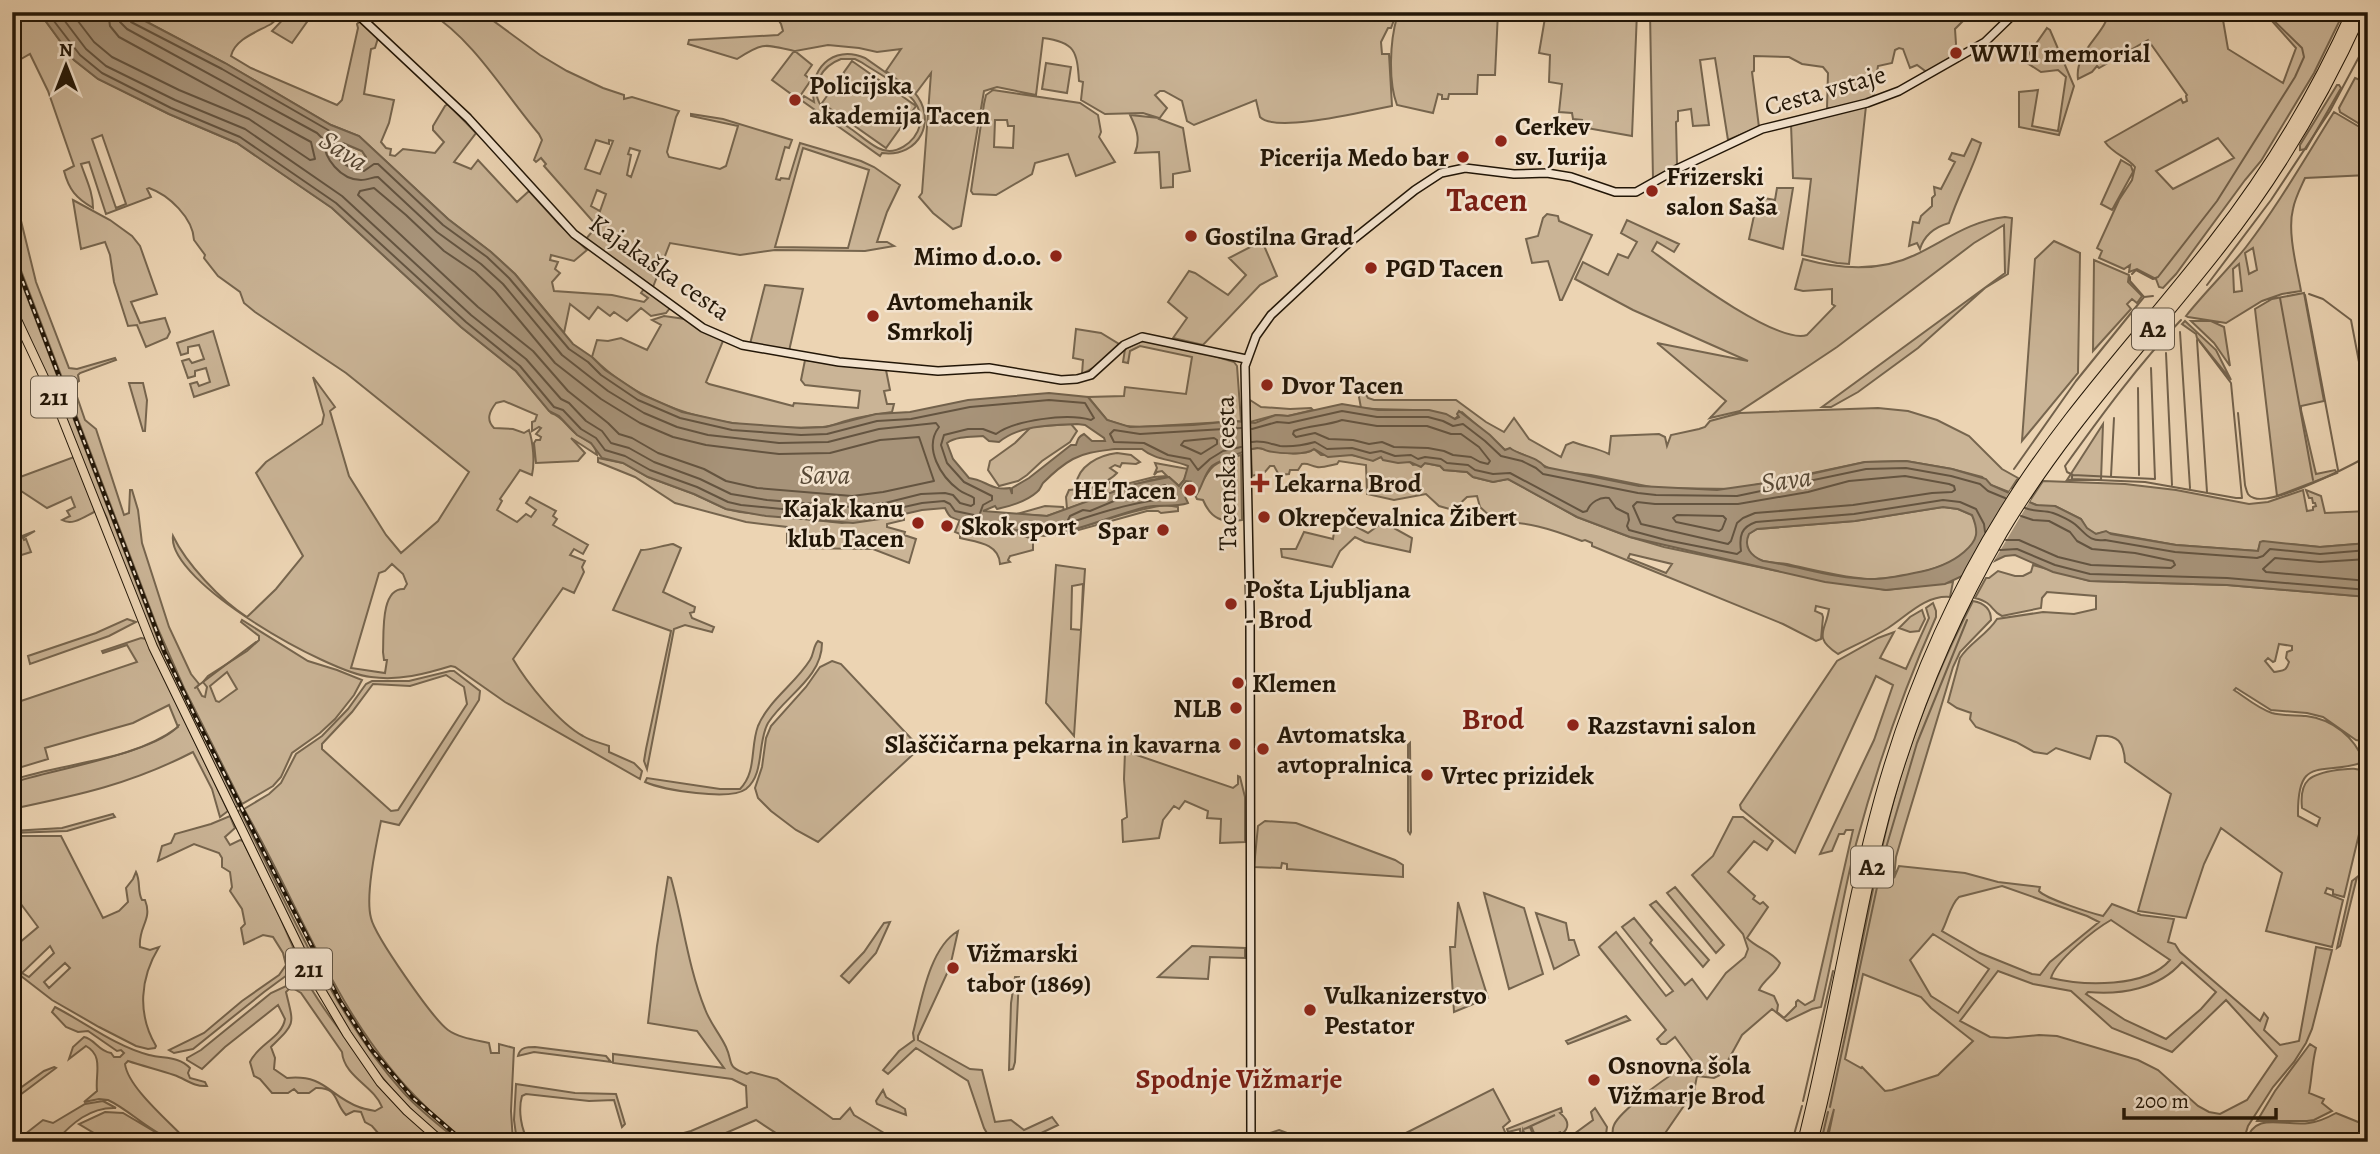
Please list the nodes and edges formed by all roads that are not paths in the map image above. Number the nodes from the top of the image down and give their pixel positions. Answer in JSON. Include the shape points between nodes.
{"nodes":[{"id":1,"x":355,"y":12,"type":"edge"},
{"id":2,"x":2017,"y":12,"type":"edge"},
{"id":3,"x":2343,"y":12,"type":"edge"},
{"id":4,"x":2351,"y":12,"type":"edge"},
{"id":5,"x":2364,"y":12,"type":"edge"},
{"id":6,"x":2332,"y":54,"type":"junction"},
{"id":7,"x":1636,"y":192,"type":"joint"},
{"id":8,"x":12,"y":309,"type":"edge"},
{"id":9,"x":1246,"y":359,"type":"junction"},
{"id":10,"x":2033,"y":476,"type":"junction"},
{"id":11,"x":1960,"y":602,"type":"junction"},
{"id":12,"x":442,"y":1142,"type":"edge"},
{"id":13,"x":1251,"y":1142,"type":"edge"},
{"id":14,"x":1802,"y":1142,"type":"edge"},
{"id":15,"x":1812,"y":1142,"type":"edge"}],
"edges":[{"from":1,"to":9,"type":"main road","name":"Kajakaška cesta","via":[[468,118],[574,234],[717,335],[761,350],[862,365],[938,371],[994,368],[1061,380],[1091,375],[1140,337]]},
{"from":2,"to":7,"type":"main road","name":"Cesta vstaje","via":[[1985,42],[1899,91],[1762,129]]},
{"from":3,"to":6,"type":"highway"},
{"from":4,"to":6,"type":"highway","number":"A2"},
{"from":5,"to":10,"type":"highway","number":"A2","via":[[2310,113],[2254,202]]},
{"from":6,"to":10,"type":"highway","number":"A2","via":[[2284,140],[2230,219],[2086,396]]},
{"from":7,"to":9,"type":"main road","name":"Tacenska cesta","via":[[1615,192],[1546,173],[1465,168],[1441,173],[1345,246],[1271,316]]},
{"from":8,"to":12,"type":"main road","number":"211","via":[[57,405],[148,634],[315,979],[386,1089]]},
{"from":9,"to":13,"type":"main road","name":"Tacenska cesta"},
{"from":10,"to":11,"type":"highway","number":"A2"},
{"from":11,"to":14,"type":"highway","number":"A2","via":[[1923,674],[1881,796]]},
{"from":11,"to":15,"type":"highway","number":"A2","via":[[1889,798]]}]}
